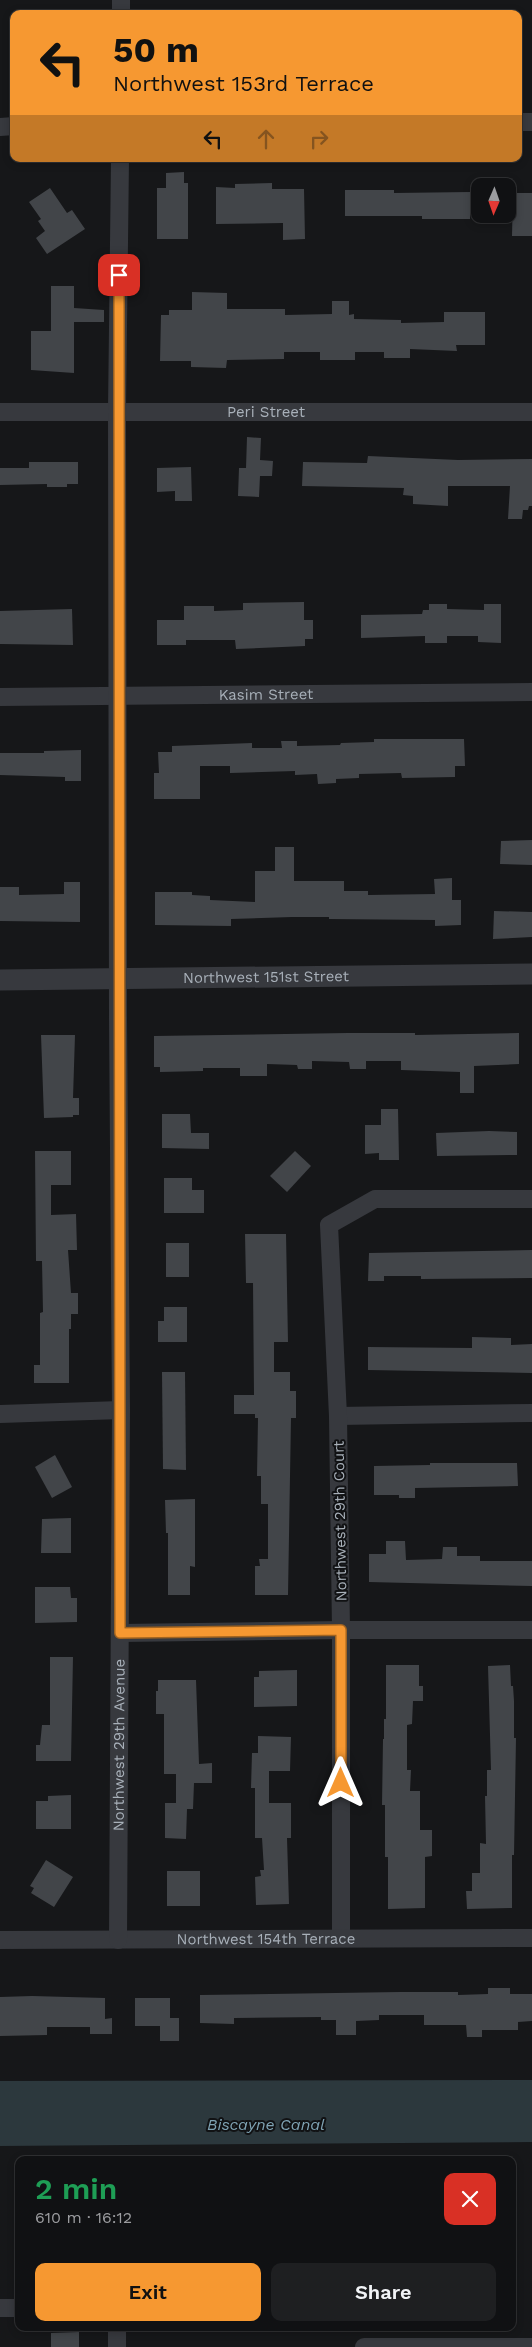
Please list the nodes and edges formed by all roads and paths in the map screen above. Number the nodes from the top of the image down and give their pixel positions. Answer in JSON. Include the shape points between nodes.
{"nodes":[{"id":1,"x":120,"y":162,"type":"edge"},
{"id":2,"x":117,"y":411,"type":"junction"},
{"id":3,"x":0,"y":412,"type":"edge"},
{"id":4,"x":532,"y":412,"type":"edge"},
{"id":5,"x":532,"y":692,"type":"edge"},
{"id":6,"x":0,"y":697,"type":"edge"},
{"id":7,"x":118,"y":697,"type":"junction"},
{"id":8,"x":532,"y":974,"type":"edge"},
{"id":9,"x":0,"y":980,"type":"edge"},
{"id":10,"x":118,"y":980,"type":"junction"},
{"id":11,"x":532,"y":1199,"type":"edge"},
{"id":12,"x":121,"y":1410,"type":"junction"},
{"id":13,"x":532,"y":1413,"type":"edge"},
{"id":14,"x":0,"y":1414,"type":"edge"},
{"id":15,"x":338,"y":1416,"type":"junction"},
{"id":16,"x":341,"y":1630,"type":"junction"},
{"id":17,"x":532,"y":1630,"type":"edge"},
{"id":18,"x":120,"y":1633,"type":"junction"},
{"id":19,"x":341,"y":1937,"type":"junction"},
{"id":20,"x":532,"y":1938,"type":"edge"},
{"id":21,"x":0,"y":1940,"type":"edge"},
{"id":22,"x":118,"y":1940,"type":"junction"},
{"id":23,"x":0,"y":2308,"type":"edge"},
{"id":24,"x":15,"y":2308,"type":"edge"},
{"id":25,"x":117,"y":2331,"type":"edge"},
{"id":26,"x":117,"y":2347,"type":"edge"},
{"id":27,"x":364,"y":2347,"type":"edge"},
{"id":28,"x":532,"y":2347,"type":"edge"}],
"edges":[{"from":1,"to":2,"type":"street","name":"Northwest 29th Avenue"},
{"from":2,"to":3,"type":"street","name":"Peri Street"},
{"from":2,"to":4,"type":"street","name":"Peri Street"},
{"from":2,"to":7,"type":"street","name":"Northwest 29th Avenue"},
{"from":5,"to":7,"type":"street","name":"Kasim Street"},
{"from":6,"to":7,"type":"street","name":"Kasim Street"},
{"from":7,"to":10,"type":"street","name":"Northwest 29th Avenue"},
{"from":8,"to":10,"type":"street","name":"Northwest 151st Street"},
{"from":9,"to":10,"type":"street","name":"Northwest 151st Street"},
{"from":10,"to":12,"type":"street","name":"Northwest 29th Avenue"},
{"from":11,"to":15,"type":"street","name":"Northwest 29th Court","via":[[375,1199],[329,1225]]},
{"from":12,"to":14,"type":"street"},
{"from":12,"to":18,"type":"street","name":"Northwest 29th Avenue"},
{"from":13,"to":15,"type":"street"},
{"from":15,"to":16,"type":"street","name":"Northwest 29th Court"},
{"from":16,"to":17,"type":"street"},
{"from":16,"to":18,"type":"street"},
{"from":16,"to":19,"type":"street","name":"Northwest 29th Court"},
{"from":18,"to":22,"type":"street","name":"Northwest 29th Avenue"},
{"from":19,"to":20,"type":"street","name":"Northwest 154th Terrace"},
{"from":19,"to":22,"type":"street","name":"Northwest 154th Terrace"},
{"from":21,"to":22,"type":"street","name":"Northwest 154th Terrace"},
{"from":23,"to":24,"type":"street"},
{"from":25,"to":26,"type":"street"},
{"from":27,"to":28,"type":"street"}]}
